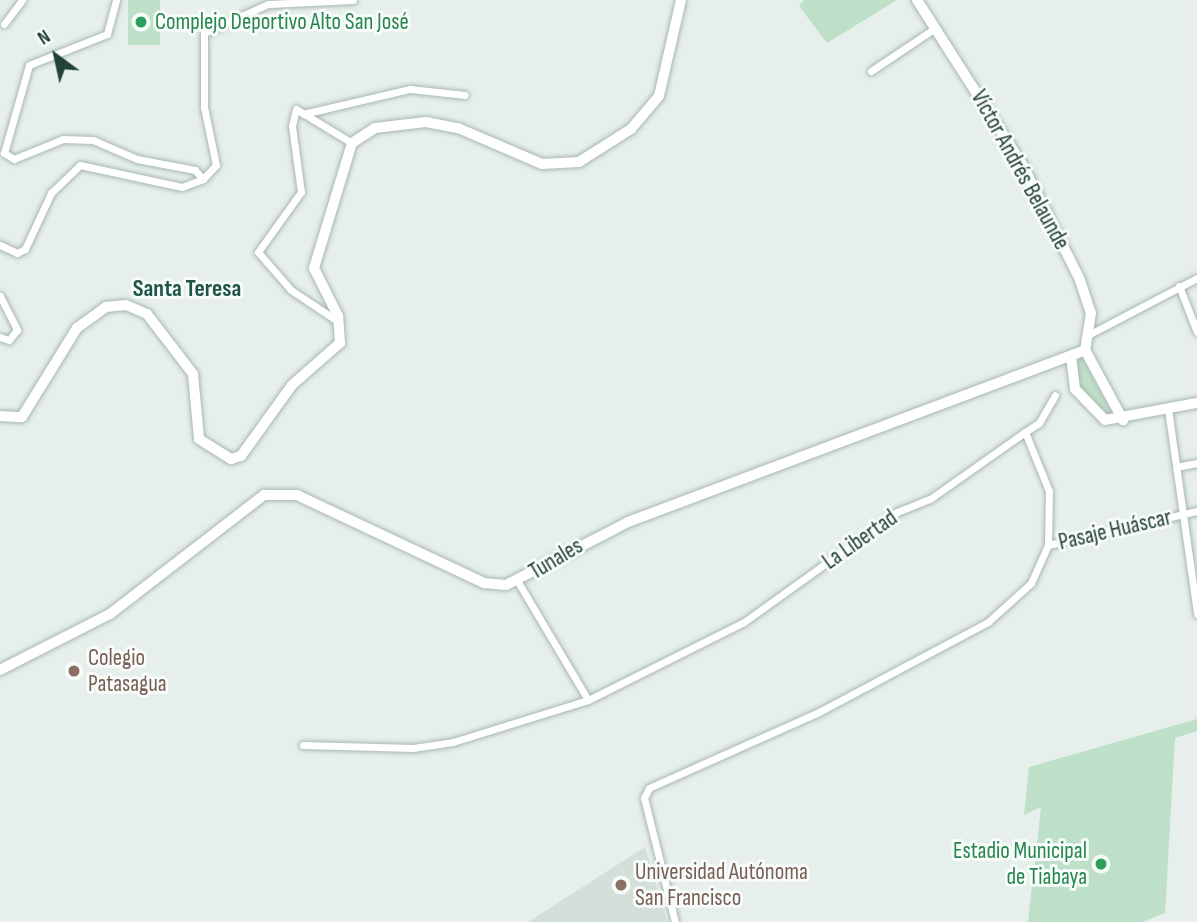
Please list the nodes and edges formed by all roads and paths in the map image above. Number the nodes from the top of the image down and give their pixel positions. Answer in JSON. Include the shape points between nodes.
{"nodes":[{"id":1,"x":22,"y":0,"type":"edge"},
{"id":2,"x":116,"y":0,"type":"edge"},
{"id":3,"x":353,"y":0,"type":"edge"},
{"id":4,"x":681,"y":0,"type":"edge"},
{"id":5,"x":917,"y":0,"type":"edge"},
{"id":6,"x":4,"y":24,"type":"dead end"},
{"id":7,"x":935,"y":28,"type":"junction"},
{"id":8,"x":871,"y":71,"type":"dead end"},
{"id":9,"x":465,"y":95,"type":"dead end"},
{"id":10,"x":303,"y":114,"type":"junction"},
{"id":11,"x":352,"y":143,"type":"junction"},
{"id":12,"x":203,"y":179,"type":"junction"},
{"id":13,"x":0,"y":245,"type":"edge"},
{"id":14,"x":1197,"y":278,"type":"edge"},
{"id":15,"x":1179,"y":286,"type":"junction"},
{"id":16,"x":0,"y":296,"type":"edge"},
{"id":17,"x":340,"y":322,"type":"junction"},
{"id":18,"x":1195,"y":332,"type":"edge"},
{"id":19,"x":1090,"y":334,"type":"junction"},
{"id":20,"x":0,"y":337,"type":"edge"},
{"id":21,"x":1085,"y":350,"type":"junction"},
{"id":22,"x":1071,"y":356,"type":"junction"},
{"id":23,"x":1055,"y":395,"type":"dead end"},
{"id":24,"x":1197,"y":403,"type":"edge"},
{"id":25,"x":1168,"y":409,"type":"junction"},
{"id":26,"x":0,"y":415,"type":"edge"},
{"id":27,"x":1124,"y":420,"type":"junction"},
{"id":28,"x":1025,"y":432,"type":"junction"},
{"id":29,"x":1197,"y":463,"type":"edge"},
{"id":30,"x":1176,"y":467,"type":"junction"},
{"id":31,"x":1197,"y":511,"type":"edge"},
{"id":32,"x":1183,"y":514,"type":"junction"},
{"id":33,"x":1048,"y":545,"type":"junction"},
{"id":34,"x":1194,"y":569,"type":"edge"},
{"id":35,"x":518,"y":582,"type":"junction"},
{"id":36,"x":1197,"y":614,"type":"edge"},
{"id":37,"x":0,"y":670,"type":"edge"},
{"id":38,"x":589,"y":700,"type":"junction"},
{"id":39,"x":303,"y":745,"type":"dead end"},
{"id":40,"x":675,"y":922,"type":"edge"}],
"edges":[{"from":1,"to":6,"type":"street"},
{"from":2,"to":12,"type":"street","via":[[107,34],[29,65],[4,153],[14,159],[51,142],[84,138],[136,159],[195,170]]},
{"from":3,"to":12,"type":"street","via":[[268,4],[204,33],[204,107],[216,164]]},
{"from":4,"to":11,"type":"street","via":[[659,96],[631,129],[579,162],[542,164],[458,128],[426,122],[375,128]]},
{"from":5,"to":7,"type":"street","name":"Víctor Andrés Belaunde"},
{"from":7,"to":8,"type":"street"},
{"from":7,"to":19,"type":"street","name":"Víctor Andrés Belaunde","via":[[1029,176],[1080,279]]},
{"from":9,"to":10,"type":"street","via":[[410,89]]},
{"from":10,"to":11,"type":"street"},
{"from":10,"to":17,"type":"street","via":[[296,108],[292,127],[301,192],[258,252],[291,290]]},
{"from":11,"to":17,"type":"street","via":[[314,268]]},
{"from":12,"to":13,"type":"street","via":[[182,187],[80,165],[51,192],[25,249],[17,253]]},
{"from":14,"to":15,"type":"street"},
{"from":15,"to":18,"type":"street"},
{"from":15,"to":19,"type":"street"},
{"from":16,"to":20,"type":"street","via":[[17,330],[9,340]]},
{"from":17,"to":26,"type":"street","via":[[340,343],[331,356],[292,385],[241,457],[231,459],[199,439],[193,374],[147,314],[126,305],[106,307],[77,328],[22,418]]},
{"from":19,"to":21,"type":"street","name":"Víctor Andrés Belaunde"},
{"from":21,"to":22,"type":"street","name":"Tunales"},
{"from":21,"to":27,"type":"street"},
{"from":22,"to":27,"type":"street","via":[[1078,393],[1098,416]]},
{"from":22,"to":35,"type":"street","name":"Tunales","via":[[628,522],[577,544]]},
{"from":23,"to":28,"type":"street","name":"La Libertad","via":[[1039,423]]},
{"from":24,"to":25,"type":"street"},
{"from":25,"to":27,"type":"street"},
{"from":25,"to":30,"type":"street"},
{"from":28,"to":33,"type":"street","via":[[1049,491]]},
{"from":28,"to":38,"type":"street","name":"La Libertad","via":[[744,622]]},
{"from":29,"to":30,"type":"street"},
{"from":30,"to":32,"type":"street"},
{"from":31,"to":32,"type":"street","name":"Pasaje Huáscar"},
{"from":32,"to":33,"type":"street","name":"Pasaje Huáscar"},
{"from":32,"to":34,"type":"street"},
{"from":33,"to":40,"type":"street","name":"Pasaje Huáscar","via":[[1023,592],[959,640],[649,788],[644,798]]},
{"from":34,"to":36,"type":"street"},
{"from":35,"to":37,"type":"street","name":"Tunales","via":[[484,583],[297,495],[275,492],[250,501],[218,534],[110,614]]},
{"from":35,"to":38,"type":"street"},
{"from":38,"to":39,"type":"street","name":"La Libertad","via":[[453,742],[412,748]]}]}
